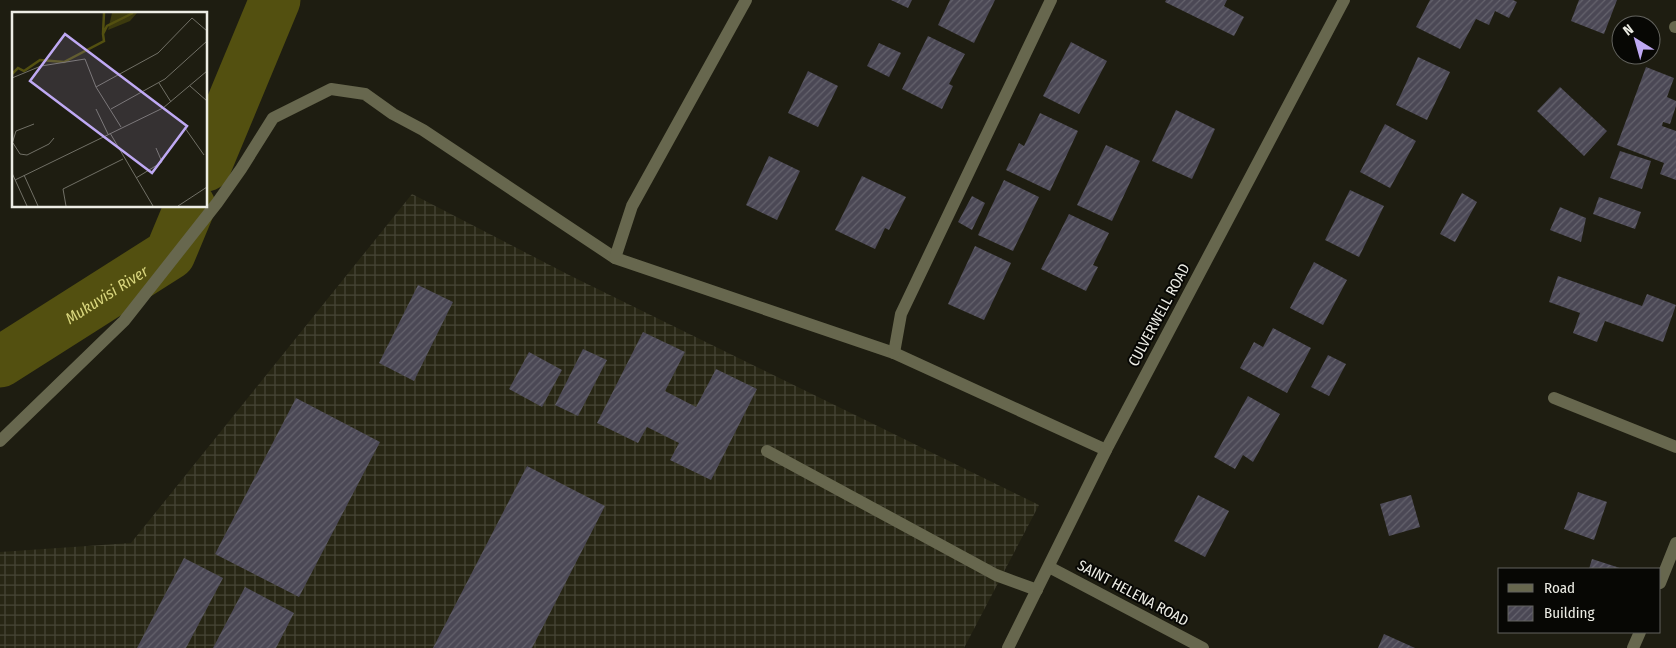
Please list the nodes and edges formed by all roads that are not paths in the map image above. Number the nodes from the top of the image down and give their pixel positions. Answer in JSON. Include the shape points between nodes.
{"nodes":[{"id":1,"x":746,"y":0,"type":"edge"},
{"id":2,"x":1051,"y":0,"type":"edge"},
{"id":3,"x":1344,"y":0,"type":"edge"},
{"id":4,"x":615,"y":258,"type":"junction"},
{"id":5,"x":894,"y":353,"type":"junction"},
{"id":6,"x":1554,"y":398,"type":"dead end"},
{"id":7,"x":0,"y":440,"type":"edge"},
{"id":8,"x":1676,"y":447,"type":"edge"},
{"id":9,"x":1106,"y":450,"type":"junction"},
{"id":10,"x":767,"y":451,"type":"dead end"},
{"id":11,"x":1676,"y":543,"type":"edge"},
{"id":12,"x":1049,"y":567,"type":"junction"},
{"id":13,"x":1661,"y":580,"type":"edge"},
{"id":14,"x":1037,"y":590,"type":"junction"},
{"id":15,"x":1640,"y":633,"type":"edge"},
{"id":16,"x":1008,"y":648,"type":"edge"},
{"id":17,"x":1203,"y":648,"type":"edge"},
{"id":18,"x":1634,"y":648,"type":"edge"}],
"edges":[{"from":1,"to":4,"type":"street","via":[[632,206]]},
{"from":2,"to":5,"type":"street","via":[[901,314]]},
{"from":3,"to":9,"type":"street","name":"CULVERWELL ROAD"},
{"from":4,"to":5,"type":"street"},
{"from":4,"to":7,"type":"street","via":[[366,94],[331,89],[273,118],[241,169],[124,322]]},
{"from":5,"to":9,"type":"street"},
{"from":6,"to":8,"type":"street"},
{"from":9,"to":12,"type":"street","name":"CULVERWELL ROAD"},
{"from":10,"to":14,"type":"street","via":[[996,575]]},
{"from":11,"to":13,"type":"street"},
{"from":12,"to":14,"type":"street","name":"CULVERWELL ROAD"},
{"from":12,"to":17,"type":"street","name":"SAINT HELENA ROAD"},
{"from":14,"to":16,"type":"street","name":"CULVERWELL ROAD"},
{"from":15,"to":18,"type":"street"}]}
